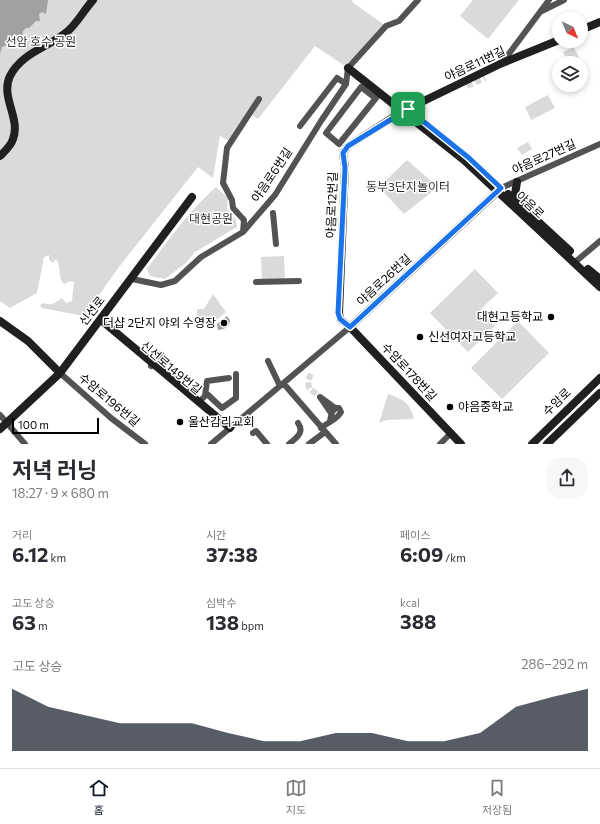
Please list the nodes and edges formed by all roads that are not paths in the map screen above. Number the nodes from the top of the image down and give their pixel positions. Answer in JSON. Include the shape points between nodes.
{"nodes":[{"id":1,"x":93,"y":0,"type":"edge"},
{"id":2,"x":418,"y":0,"type":"edge"},
{"id":3,"x":564,"y":0,"type":"edge"},
{"id":4,"x":549,"y":2,"type":"edge"},
{"id":5,"x":600,"y":22,"type":"edge"},
{"id":6,"x":588,"y":27,"type":"edge"},
{"id":7,"x":552,"y":43,"type":"edge"},
{"id":8,"x":500,"y":64,"type":"junction"},
{"id":9,"x":348,"y":68,"type":"junction"},
{"id":10,"x":346,"y":84,"type":"junction"},
{"id":11,"x":378,"y":95,"type":"junction"},
{"id":12,"x":259,"y":99,"type":"dead end"},
{"id":13,"x":405,"y":110,"type":"junction"},
{"id":14,"x":300,"y":126,"type":"dead end"},
{"id":15,"x":600,"y":144,"type":"edge"},
{"id":16,"x":0,"y":156,"type":"edge"},
{"id":17,"x":517,"y":182,"type":"junction"},
{"id":18,"x":499,"y":190,"type":"junction"},
{"id":19,"x":192,"y":197,"type":"dead end"},
{"id":20,"x":514,"y":200,"type":"junction"},
{"id":21,"x":273,"y":214,"type":"dead end"},
{"id":22,"x":243,"y":232,"type":"junction"},
{"id":23,"x":600,"y":242,"type":"edge"},
{"id":24,"x":276,"y":244,"type":"dead end"},
{"id":25,"x":576,"y":260,"type":"junction"},
{"id":26,"x":132,"y":279,"type":"junction"},
{"id":27,"x":600,"y":279,"type":"edge"},
{"id":28,"x":299,"y":280,"type":"dead end"},
{"id":29,"x":256,"y":282,"type":"dead end"},
{"id":30,"x":600,"y":287,"type":"edge"},
{"id":31,"x":0,"y":321,"type":"edge"},
{"id":32,"x":100,"y":321,"type":"junction"},
{"id":33,"x":350,"y":327,"type":"junction"},
{"id":34,"x":161,"y":354,"type":"dead end"},
{"id":35,"x":268,"y":360,"type":"dead end"},
{"id":36,"x":152,"y":365,"type":"junction"},
{"id":37,"x":60,"y":373,"type":"junction"},
{"id":38,"x":236,"y":374,"type":"dead end"},
{"id":39,"x":229,"y":378,"type":"dead end"},
{"id":40,"x":600,"y":378,"type":"edge"},
{"id":41,"x":284,"y":384,"type":"junction"},
{"id":42,"x":206,"y":392,"type":"junction"},
{"id":43,"x":600,"y":394,"type":"edge"},
{"id":44,"x":199,"y":402,"type":"junction"},
{"id":45,"x":0,"y":415,"type":"edge"},
{"id":46,"x":330,"y":421,"type":"junction"},
{"id":47,"x":7,"y":423,"type":"junction"},
{"id":48,"x":298,"y":423,"type":"dead end"},
{"id":49,"x":0,"y":429,"type":"edge"},
{"id":50,"x":228,"y":430,"type":"junction"},
{"id":51,"x":323,"y":430,"type":"junction"},
{"id":52,"x":253,"y":433,"type":"dead end"},
{"id":53,"x":451,"y":433,"type":"junction"},
{"id":54,"x":25,"y":444,"type":"edge"},
{"id":55,"x":145,"y":444,"type":"edge"},
{"id":56,"x":211,"y":444,"type":"edge"},
{"id":57,"x":268,"y":444,"type":"edge"},
{"id":58,"x":289,"y":444,"type":"edge"},
{"id":59,"x":309,"y":444,"type":"edge"},
{"id":60,"x":336,"y":444,"type":"edge"},
{"id":61,"x":440,"y":444,"type":"edge"},
{"id":62,"x":461,"y":444,"type":"edge"},
{"id":63,"x":532,"y":444,"type":"edge"},
{"id":64,"x":547,"y":444,"type":"edge"}],
"edges":[{"from":1,"to":16,"type":"street","via":[[69,30],[27,57],[12,72],[8,92],[16,127],[14,139]]},
{"from":2,"to":9,"type":"street","via":[[399,21],[386,26]]},
{"from":3,"to":4,"type":"street"},
{"from":4,"to":8,"type":"street","via":[[540,11],[518,47]]},
{"from":5,"to":6,"type":"street"},
{"from":7,"to":8,"type":"street","name":"야음로11번길"},
{"from":8,"to":13,"type":"street","name":"야음로11번길"},
{"from":9,"to":10,"type":"street","name":"야음로6번길"},
{"from":9,"to":11,"type":"street","name":"야음로"},
{"from":10,"to":14,"type":"street","via":[[337,78]]},
{"from":10,"to":22,"type":"street","name":"야음로6번길","via":[[275,195]]},
{"from":11,"to":11,"type":"street","via":[[339,144],[326,133],[361,87]]},
{"from":11,"to":13,"type":"street","name":"야음로"},
{"from":12,"to":22,"type":"street","via":[[227,148],[223,183],[232,200],[233,208],[244,220]]},
{"from":13,"to":18,"type":"street","name":"야음로"},
{"from":13,"to":18,"type":"street","name":"야음로","via":[[469,158]]},
{"from":13,"to":33,"type":"street","name":"야음로12번길","via":[[348,146],[343,153],[345,168],[338,313],[340,319]]},
{"from":15,"to":17,"type":"street","name":"야음로27번길"},
{"from":17,"to":18,"type":"street","name":"야음로27번길"},
{"from":17,"to":20,"type":"street","name":"야음로"},
{"from":18,"to":20,"type":"street","name":"야음로"},
{"from":18,"to":25,"type":"street","name":"야음로"},
{"from":18,"to":33,"type":"street","name":"야음로26번길"},
{"from":19,"to":26,"type":"street","name":"신선로"},
{"from":20,"to":25,"type":"street","name":"야음로"},
{"from":21,"to":24,"type":"street"},
{"from":22,"to":26,"type":"street","name":"야음로6번길","via":[[201,257],[176,281],[161,285]]},
{"from":23,"to":25,"type":"street"},
{"from":25,"to":27,"type":"street","name":"야음로"},
{"from":25,"to":30,"type":"street","name":"야음로"},
{"from":26,"to":32,"type":"street","name":"신선로"},
{"from":28,"to":29,"type":"street"},
{"from":31,"to":37,"type":"street","via":[[28,341]]},
{"from":32,"to":36,"type":"street","name":"신선로149번길"},
{"from":32,"to":37,"type":"street","name":"신선로"},
{"from":33,"to":41,"type":"street","name":"야음로26번길"},
{"from":33,"to":53,"type":"street","name":"수암로178번길"},
{"from":34,"to":36,"type":"street"},
{"from":35,"to":41,"type":"street","via":[[279,384]]},
{"from":36,"to":44,"type":"street"},
{"from":36,"to":50,"type":"street","name":"신선로149번길"},
{"from":37,"to":47,"type":"street","name":"신선로"},
{"from":37,"to":55,"type":"street","name":"수암로196번길"},
{"from":38,"to":42,"type":"street","via":[[236,398],[222,408]]},
{"from":39,"to":42,"type":"street","via":[[206,381]]},
{"from":40,"to":63,"type":"street","name":"수암로"},
{"from":41,"to":50,"type":"street","name":"야음로26번길"},
{"from":41,"to":51,"type":"street"},
{"from":42,"to":44,"type":"street"},
{"from":43,"to":64,"type":"street","name":"수암로"},
{"from":44,"to":50,"type":"street"},
{"from":45,"to":47,"type":"street"},
{"from":46,"to":46,"type":"street","via":[[337,419],[340,409],[333,410]]},
{"from":46,"to":51,"type":"street"},
{"from":47,"to":49,"type":"street","name":"신선로"},
{"from":47,"to":54,"type":"street"},
{"from":48,"to":58,"type":"street","via":[[301,432]]},
{"from":50,"to":56,"type":"street","name":"야음로26번길"},
{"from":51,"to":59,"type":"street"},
{"from":51,"to":60,"type":"street"},
{"from":52,"to":57,"type":"street","via":[[256,431]]},
{"from":53,"to":61,"type":"street"},
{"from":53,"to":62,"type":"street","name":"수암로178번길"}]}
